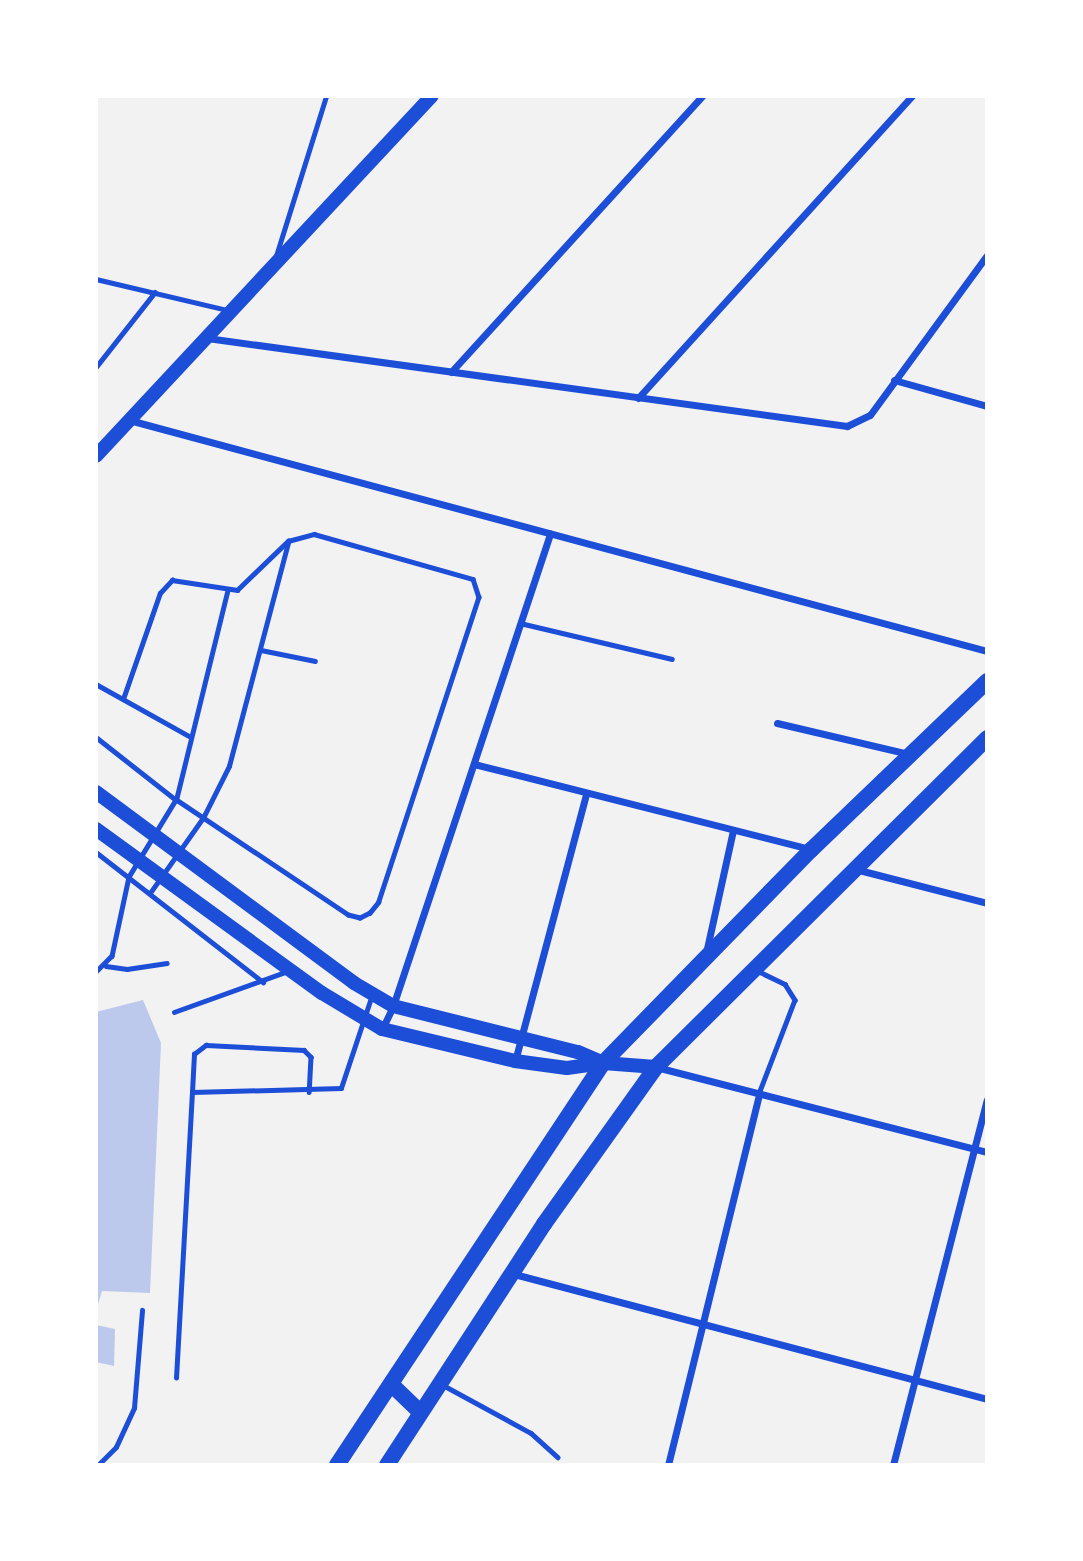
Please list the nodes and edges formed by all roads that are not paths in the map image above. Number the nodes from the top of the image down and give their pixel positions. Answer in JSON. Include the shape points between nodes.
{"nodes":[{"id":1,"x":326,"y":96,"type":"edge"},
{"id":2,"x":432,"y":96,"type":"edge"},
{"id":3,"x":912,"y":96,"type":"edge"},
{"id":4,"x":699,"y":97,"type":"edge"},
{"id":5,"x":987,"y":255,"type":"edge"},
{"id":6,"x":273,"y":266,"type":"junction"},
{"id":7,"x":96,"y":279,"type":"edge"},
{"id":8,"x":155,"y":292,"type":"junction"},
{"id":9,"x":231,"y":311,"type":"junction"},
{"id":10,"x":206,"y":338,"type":"junction"},
{"id":11,"x":96,"y":367,"type":"edge"},
{"id":12,"x":451,"y":372,"type":"junction"},
{"id":13,"x":894,"y":380,"type":"junction"},
{"id":14,"x":638,"y":398,"type":"junction"},
{"id":15,"x":987,"y":406,"type":"edge"},
{"id":16,"x":129,"y":420,"type":"junction"},
{"id":17,"x":96,"y":456,"type":"edge"},
{"id":18,"x":550,"y":533,"type":"junction"},
{"id":19,"x":288,"y":541,"type":"junction"},
{"id":20,"x":227,"y":592,"type":"junction"},
{"id":21,"x":520,"y":623,"type":"junction"},
{"id":22,"x":261,"y":650,"type":"junction"},
{"id":23,"x":987,"y":651,"type":"edge"},
{"id":24,"x":672,"y":659,"type":"dead end"},
{"id":25,"x":315,"y":661,"type":"dead end"},
{"id":26,"x":987,"y":681,"type":"edge"},
{"id":27,"x":96,"y":684,"type":"edge"},
{"id":28,"x":123,"y":699,"type":"junction"},
{"id":29,"x":777,"y":723,"type":"dead end"},
{"id":30,"x":96,"y":737,"type":"edge"},
{"id":31,"x":191,"y":737,"type":"junction"},
{"id":32,"x":987,"y":738,"type":"edge"},
{"id":33,"x":910,"y":755,"type":"junction"},
{"id":34,"x":474,"y":764,"type":"junction"},
{"id":35,"x":96,"y":792,"type":"edge"},
{"id":36,"x":586,"y":794,"type":"junction"},
{"id":37,"x":176,"y":800,"type":"junction"},
{"id":38,"x":203,"y":818,"type":"junction"},
{"id":39,"x":96,"y":829,"type":"edge"},
{"id":40,"x":733,"y":830,"type":"junction"},
{"id":41,"x":155,"y":836,"type":"junction"},
{"id":42,"x":811,"y":850,"type":"junction"},
{"id":43,"x":96,"y":852,"type":"edge"},
{"id":44,"x":178,"y":852,"type":"junction"},
{"id":45,"x":139,"y":859,"type":"junction"},
{"id":46,"x":855,"y":869,"type":"junction"},
{"id":47,"x":162,"y":875,"type":"junction"},
{"id":48,"x":130,"y":877,"type":"junction"},
{"id":49,"x":150,"y":893,"type":"junction"},
{"id":50,"x":987,"y":903,"type":"edge"},
{"id":51,"x":705,"y":955,"type":"junction"},
{"id":52,"x":167,"y":963,"type":"dead end"},
{"id":53,"x":106,"y":966,"type":"junction"},
{"id":54,"x":290,"y":970,"type":"junction"},
{"id":55,"x":754,"y":970,"type":"junction"},
{"id":56,"x":96,"y":972,"type":"edge"},
{"id":57,"x":263,"y":982,"type":"junction"},
{"id":58,"x":372,"y":994,"type":"junction"},
{"id":59,"x":393,"y":1006,"type":"junction"},
{"id":60,"x":174,"y":1012,"type":"dead end"},
{"id":61,"x":365,"y":1021,"type":"junction"},
{"id":62,"x":382,"y":1029,"type":"junction"},
{"id":63,"x":521,"y":1037,"type":"junction"},
{"id":64,"x":515,"y":1060,"type":"junction"},
{"id":65,"x":603,"y":1063,"type":"junction"},
{"id":66,"x":656,"y":1067,"type":"junction"},
{"id":67,"x":192,"y":1092,"type":"junction"},
{"id":68,"x":309,"y":1092,"type":"junction"},
{"id":69,"x":759,"y":1094,"type":"junction"},
{"id":70,"x":987,"y":1100,"type":"edge"},
{"id":71,"x":974,"y":1149,"type":"junction"},
{"id":72,"x":987,"y":1152,"type":"edge"},
{"id":73,"x":512,"y":1273,"type":"junction"},
{"id":74,"x":142,"y":1310,"type":"dead end"},
{"id":75,"x":702,"y":1324,"type":"junction"},
{"id":76,"x":176,"y":1378,"type":"dead end"},
{"id":77,"x":915,"y":1380,"type":"junction"},
{"id":78,"x":440,"y":1383,"type":"junction"},
{"id":79,"x":391,"y":1384,"type":"junction"},
{"id":80,"x":987,"y":1399,"type":"edge"},
{"id":81,"x":420,"y":1412,"type":"junction"},
{"id":82,"x":558,"y":1457,"type":"dead end"},
{"id":83,"x":98,"y":1465,"type":"edge"},
{"id":84,"x":337,"y":1465,"type":"edge"},
{"id":85,"x":387,"y":1465,"type":"edge"},
{"id":86,"x":667,"y":1465,"type":"edge"},
{"id":87,"x":893,"y":1465,"type":"edge"}],
"edges":[{"from":1,"to":6,"type":"lane"},
{"from":2,"to":6,"type":"main road"},
{"from":3,"to":14,"type":"street"},
{"from":4,"to":12,"type":"street"},
{"from":5,"to":13,"type":"street"},
{"from":6,"to":9,"type":"main road"},
{"from":7,"to":8,"type":"lane"},
{"from":8,"to":9,"type":"lane"},
{"from":8,"to":11,"type":"lane"},
{"from":9,"to":10,"type":"main road"},
{"from":10,"to":12,"type":"street"},
{"from":10,"to":16,"type":"main road"},
{"from":12,"to":14,"type":"street"},
{"from":13,"to":14,"type":"street","via":[[860,423],[839,426]]},
{"from":13,"to":15,"type":"street"},
{"from":16,"to":17,"type":"main road"},
{"from":16,"to":18,"type":"street"},
{"from":18,"to":21,"type":"street"},
{"from":18,"to":23,"type":"street"},
{"from":19,"to":20,"type":"lane","via":[[247,585]]},
{"from":19,"to":22,"type":"lane"},
{"from":19,"to":38,"type":"lane","via":[[302,535],[328,536],[447,568],[472,579],[479,597],[379,902],[370,913],[360,918],[348,915]]},
{"from":20,"to":28,"type":"lane","via":[[182,580],[165,584]]},
{"from":20,"to":31,"type":"lane"},
{"from":21,"to":24,"type":"lane"},
{"from":21,"to":34,"type":"street"},
{"from":22,"to":25,"type":"lane"},
{"from":22,"to":38,"type":"lane","via":[[229,766]]},
{"from":26,"to":33,"type":"main road"},
{"from":27,"to":28,"type":"lane"},
{"from":28,"to":31,"type":"lane"},
{"from":29,"to":33,"type":"street"},
{"from":30,"to":37,"type":"lane"},
{"from":31,"to":37,"type":"lane"},
{"from":32,"to":46,"type":"main road"},
{"from":33,"to":42,"type":"main road"},
{"from":34,"to":36,"type":"street"},
{"from":34,"to":59,"type":"street"},
{"from":35,"to":41,"type":"main road"},
{"from":36,"to":40,"type":"street"},
{"from":36,"to":63,"type":"street"},
{"from":37,"to":38,"type":"lane"},
{"from":37,"to":41,"type":"lane"},
{"from":38,"to":44,"type":"lane"},
{"from":39,"to":45,"type":"main road"},
{"from":40,"to":42,"type":"street"},
{"from":40,"to":51,"type":"street"},
{"from":41,"to":44,"type":"main road"},
{"from":41,"to":45,"type":"lane"},
{"from":42,"to":51,"type":"main road"},
{"from":43,"to":48,"type":"lane"},
{"from":44,"to":47,"type":"lane"},
{"from":44,"to":58,"type":"main road"},
{"from":45,"to":47,"type":"main road"},
{"from":45,"to":48,"type":"lane"},
{"from":46,"to":50,"type":"street"},
{"from":46,"to":55,"type":"main road"},
{"from":47,"to":49,"type":"lane"},
{"from":47,"to":54,"type":"main road"},
{"from":48,"to":49,"type":"lane"},
{"from":48,"to":53,"type":"lane"},
{"from":49,"to":57,"type":"lane"},
{"from":51,"to":65,"type":"main road"},
{"from":52,"to":53,"type":"lane","via":[[127,969]]},
{"from":53,"to":56,"type":"lane"},
{"from":54,"to":57,"type":"lane"},
{"from":54,"to":61,"type":"main road"},
{"from":55,"to":66,"type":"main road"},
{"from":55,"to":69,"type":"lane","via":[[785,984],[795,1000]]},
{"from":57,"to":60,"type":"lane"},
{"from":58,"to":59,"type":"main road"},
{"from":58,"to":61,"type":"lane"},
{"from":59,"to":62,"type":"street"},
{"from":59,"to":63,"type":"main road"},
{"from":61,"to":62,"type":"main road"},
{"from":61,"to":68,"type":"lane","via":[[345,1083],[335,1091]]},
{"from":62,"to":64,"type":"main road"},
{"from":63,"to":64,"type":"street"},
{"from":63,"to":65,"type":"main road"},
{"from":64,"to":65,"type":"main road","via":[[567,1068]]},
{"from":65,"to":66,"type":"main road"},
{"from":65,"to":79,"type":"main road"},
{"from":66,"to":69,"type":"street"},
{"from":66,"to":73,"type":"main road"},
{"from":67,"to":68,"type":"lane"},
{"from":67,"to":68,"type":"lane","via":[[194,1054],[206,1045],[304,1049],[311,1057]]},
{"from":67,"to":76,"type":"lane"},
{"from":69,"to":71,"type":"street"},
{"from":69,"to":75,"type":"street"},
{"from":70,"to":71,"type":"street"},
{"from":71,"to":72,"type":"street"},
{"from":71,"to":77,"type":"street"},
{"from":73,"to":75,"type":"street"},
{"from":73,"to":78,"type":"main road"},
{"from":74,"to":83,"type":"lane","via":[[134,1408],[116,1447]]},
{"from":75,"to":77,"type":"street"},
{"from":75,"to":86,"type":"street"},
{"from":77,"to":80,"type":"street"},
{"from":77,"to":87,"type":"street"},
{"from":78,"to":81,"type":"main road"},
{"from":78,"to":82,"type":"lane","via":[[497,1419],[531,1433]]},
{"from":79,"to":81,"type":"main road"},
{"from":79,"to":84,"type":"main road"},
{"from":81,"to":85,"type":"main road"}]}
